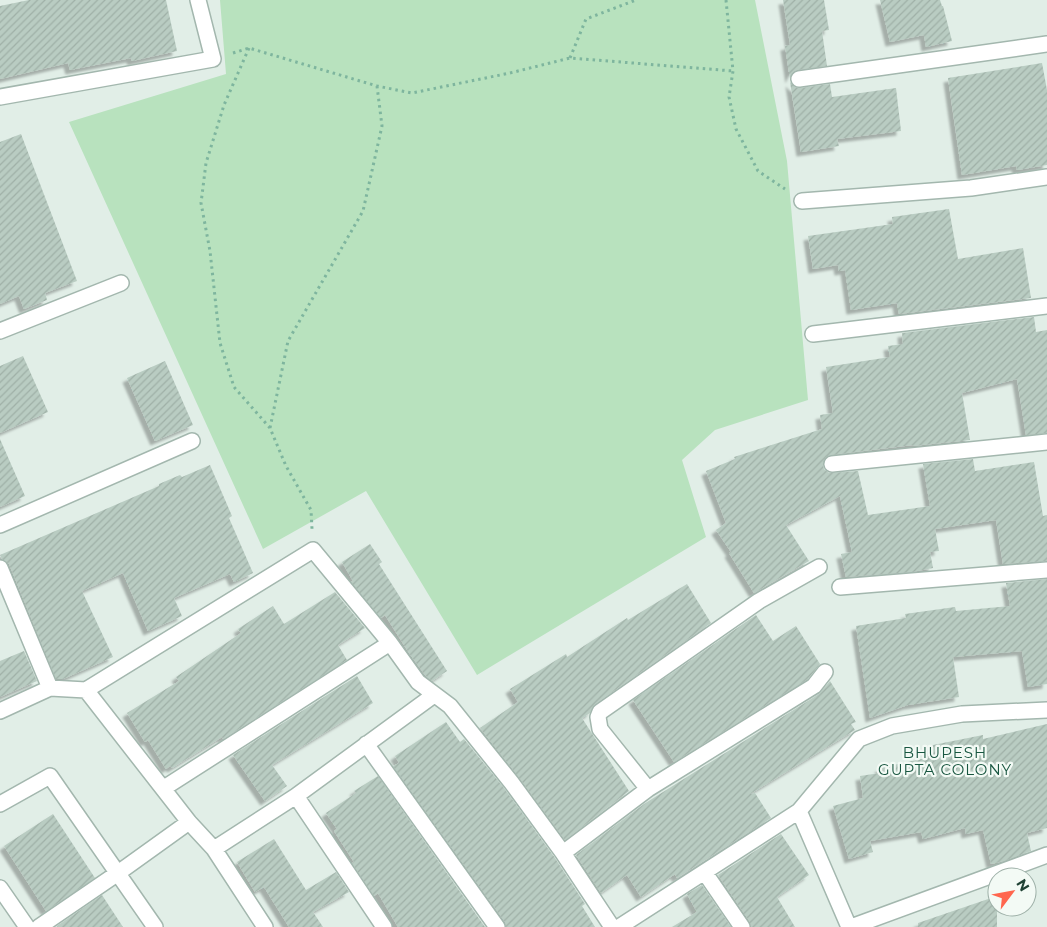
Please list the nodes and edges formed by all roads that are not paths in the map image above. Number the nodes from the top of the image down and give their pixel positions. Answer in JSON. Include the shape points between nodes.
{"nodes":[{"id":1,"x":198,"y":0,"type":"edge"},
{"id":2,"x":1047,"y":44,"type":"edge"},
{"id":3,"x":798,"y":79,"type":"dead end"},
{"id":4,"x":0,"y":97,"type":"edge"},
{"id":5,"x":1047,"y":177,"type":"edge"},
{"id":6,"x":802,"y":201,"type":"road end"},
{"id":7,"x":121,"y":283,"type":"dead end"},
{"id":8,"x":1047,"y":306,"type":"edge"},
{"id":9,"x":0,"y":331,"type":"edge"},
{"id":10,"x":813,"y":334,"type":"dead end"},
{"id":11,"x":192,"y":441,"type":"dead end"},
{"id":12,"x":1047,"y":442,"type":"edge"},
{"id":13,"x":832,"y":464,"type":"dead end"},
{"id":14,"x":0,"y":525,"type":"edge"},
{"id":15,"x":819,"y":567,"type":"dead end"},
{"id":16,"x":0,"y":568,"type":"edge"},
{"id":17,"x":1047,"y":570,"type":"edge"},
{"id":18,"x":840,"y":587,"type":"dead end"},
{"id":19,"x":390,"y":643,"type":"junction"},
{"id":20,"x":825,"y":672,"type":"dead end"},
{"id":21,"x":50,"y":688,"type":"junction"},
{"id":22,"x":86,"y":690,"type":"junction"},
{"id":23,"x":434,"y":695,"type":"junction"},
{"id":24,"x":1047,"y":710,"type":"edge"},
{"id":25,"x":0,"y":712,"type":"edge"},
{"id":26,"x":366,"y":744,"type":"junction"},
{"id":27,"x":164,"y":788,"type":"junction"},
{"id":28,"x":648,"y":789,"type":"junction"},
{"id":29,"x":296,"y":796,"type":"junction"},
{"id":30,"x":0,"y":804,"type":"edge"},
{"id":31,"x":799,"y":811,"type":"junction"},
{"id":32,"x":189,"y":822,"type":"junction"},
{"id":33,"x":214,"y":849,"type":"junction"},
{"id":34,"x":563,"y":854,"type":"junction"},
{"id":35,"x":1047,"y":855,"type":"edge"},
{"id":36,"x":705,"y":872,"type":"junction"},
{"id":37,"x":118,"y":873,"type":"junction"},
{"id":38,"x":0,"y":888,"type":"edge"},
{"id":39,"x":26,"y":927,"type":"edge"},
{"id":40,"x":38,"y":927,"type":"edge"},
{"id":41,"x":155,"y":927,"type":"edge"},
{"id":42,"x":265,"y":927,"type":"edge"},
{"id":43,"x":384,"y":927,"type":"edge"},
{"id":44,"x":497,"y":927,"type":"edge"},
{"id":45,"x":612,"y":927,"type":"edge"},
{"id":46,"x":619,"y":927,"type":"edge"},
{"id":47,"x":742,"y":927,"type":"edge"},
{"id":48,"x":850,"y":927,"type":"edge"}],
"edges":[{"from":1,"to":4,"type":"street","via":[[213,59]]},
{"from":2,"to":3,"type":"street"},
{"from":5,"to":6,"type":"street","via":[[971,188]]},
{"from":7,"to":9,"type":"street"},
{"from":8,"to":10,"type":"street"},
{"from":11,"to":14,"type":"street"},
{"from":12,"to":13,"type":"street"},
{"from":15,"to":28,"type":"street","via":[[759,601],[600,712],[600,729]]},
{"from":16,"to":21,"type":"street"},
{"from":17,"to":18,"type":"street"},
{"from":19,"to":22,"type":"street","via":[[313,550]]},
{"from":19,"to":23,"type":"street","via":[[418,682]]},
{"from":19,"to":27,"type":"street"},
{"from":20,"to":28,"type":"street","via":[[814,686]]},
{"from":21,"to":22,"type":"street"},
{"from":21,"to":25,"type":"street"},
{"from":22,"to":27,"type":"street"},
{"from":23,"to":26,"type":"street"},
{"from":23,"to":34,"type":"street","via":[[450,706]]},
{"from":24,"to":31,"type":"street","via":[[962,714],[892,726],[859,739]]},
{"from":26,"to":29,"type":"street"},
{"from":26,"to":44,"type":"street"},
{"from":27,"to":32,"type":"street"},
{"from":28,"to":34,"type":"street"},
{"from":29,"to":33,"type":"street"},
{"from":29,"to":43,"type":"street"},
{"from":30,"to":37,"type":"street","via":[[50,776]]},
{"from":31,"to":36,"type":"street"},
{"from":31,"to":48,"type":"street"},
{"from":32,"to":33,"type":"street"},
{"from":32,"to":37,"type":"street"},
{"from":33,"to":42,"type":"street"},
{"from":34,"to":45,"type":"street"},
{"from":35,"to":48,"type":"street"},
{"from":36,"to":46,"type":"street"},
{"from":36,"to":47,"type":"street"},
{"from":37,"to":40,"type":"street"},
{"from":37,"to":41,"type":"street"},
{"from":38,"to":39,"type":"street"}]}
